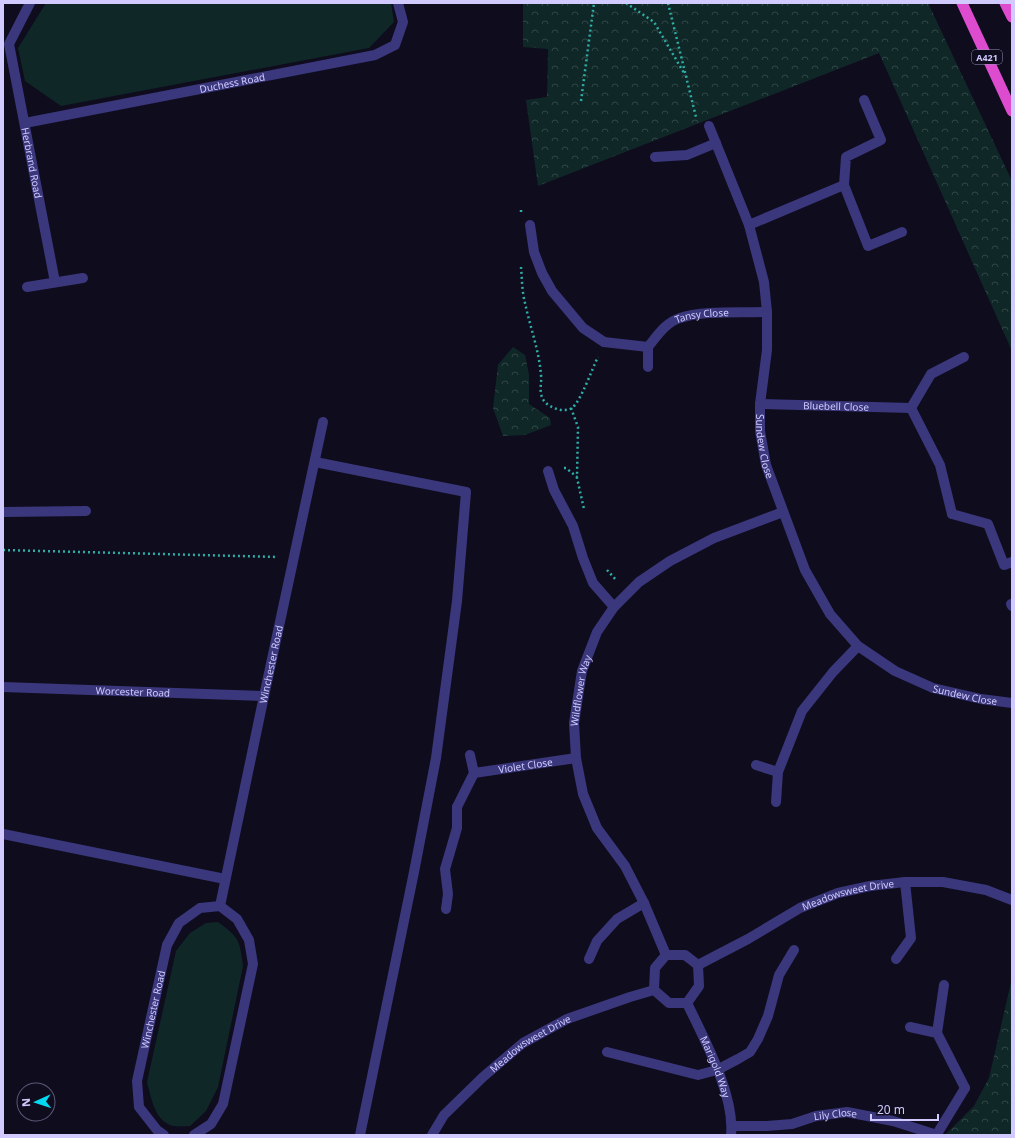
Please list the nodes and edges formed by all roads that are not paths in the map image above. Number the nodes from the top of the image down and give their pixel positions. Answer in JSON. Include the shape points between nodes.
{"nodes":[{"id":1,"x":30,"y":3,"type":"edge"},
{"id":2,"x":398,"y":3,"type":"edge"},
{"id":3,"x":962,"y":3,"type":"edge"},
{"id":4,"x":1005,"y":3,"type":"edge"},
{"id":5,"x":1012,"y":17,"type":"edge"},
{"id":6,"x":6,"y":41,"type":"edge"},
{"id":7,"x":864,"y":100,"type":"dead end"},
{"id":8,"x":1012,"y":111,"type":"edge"},
{"id":9,"x":25,"y":123,"type":"junction"},
{"id":10,"x":709,"y":126,"type":"road end"},
{"id":11,"x":716,"y":142,"type":"junction"},
{"id":12,"x":655,"y":157,"type":"dead end"},
{"id":13,"x":844,"y":185,"type":"junction"},
{"id":14,"x":530,"y":225,"type":"dead end"},
{"id":15,"x":749,"y":225,"type":"junction"},
{"id":16,"x":902,"y":232,"type":"dead end"},
{"id":17,"x":83,"y":278,"type":"dead end"},
{"id":18,"x":55,"y":282,"type":"junction"},
{"id":19,"x":28,"y":287,"type":"dead end"},
{"id":20,"x":767,"y":312,"type":"junction"},
{"id":21,"x":648,"y":347,"type":"junction"},
{"id":22,"x":964,"y":358,"type":"dead end"},
{"id":23,"x":648,"y":367,"type":"dead end"},
{"id":24,"x":760,"y":404,"type":"junction"},
{"id":25,"x":911,"y":408,"type":"junction"},
{"id":26,"x":323,"y":422,"type":"dead end"},
{"id":27,"x":315,"y":462,"type":"junction"},
{"id":28,"x":548,"y":471,"type":"dead end"},
{"id":29,"x":86,"y":511,"type":"dead end"},
{"id":30,"x":3,"y":512,"type":"edge"},
{"id":31,"x":783,"y":512,"type":"junction"},
{"id":32,"x":1012,"y":562,"type":"edge"},
{"id":33,"x":614,"y":607,"type":"junction"},
{"id":34,"x":858,"y":646,"type":"junction"},
{"id":35,"x":3,"y":686,"type":"edge"},
{"id":36,"x":264,"y":696,"type":"junction"},
{"id":37,"x":1012,"y":703,"type":"edge"},
{"id":38,"x":470,"y":755,"type":"dead end"},
{"id":39,"x":576,"y":758,"type":"junction"},
{"id":40,"x":756,"y":765,"type":"dead end"},
{"id":41,"x":778,"y":772,"type":"junction"},
{"id":42,"x":474,"y":773,"type":"junction"},
{"id":43,"x":776,"y":802,"type":"dead end"},
{"id":44,"x":3,"y":834,"type":"edge"},
{"id":45,"x":225,"y":879,"type":"junction"},
{"id":46,"x":905,"y":882,"type":"junction"},
{"id":47,"x":1012,"y":900,"type":"edge"},
{"id":48,"x":644,"y":903,"type":"junction"},
{"id":49,"x":220,"y":906,"type":"junction"},
{"id":50,"x":446,"y":909,"type":"dead end"},
{"id":51,"x":794,"y":950,"type":"dead end"},
{"id":52,"x":666,"y":955,"type":"junction"},
{"id":53,"x":589,"y":959,"type":"dead end"},
{"id":54,"x":896,"y":959,"type":"dead end"},
{"id":55,"x":698,"y":965,"type":"junction"},
{"id":56,"x":944,"y":985,"type":"dead end"},
{"id":57,"x":654,"y":990,"type":"junction"},
{"id":58,"x":687,"y":1002,"type":"junction"},
{"id":59,"x":910,"y":1027,"type":"dead end"},
{"id":60,"x":937,"y":1033,"type":"junction"},
{"id":61,"x":607,"y":1052,"type":"dead end"},
{"id":62,"x":717,"y":1070,"type":"junction"},
{"id":63,"x":732,"y":1131,"type":"edge"},
{"id":64,"x":164,"y":1135,"type":"edge"},
{"id":65,"x":194,"y":1135,"type":"edge"},
{"id":66,"x":360,"y":1135,"type":"edge"},
{"id":67,"x":432,"y":1135,"type":"edge"},
{"id":68,"x":937,"y":1135,"type":"edge"}],
"edges":[{"from":1,"to":6,"type":"street","name":"Herbrand Road"},
{"from":2,"to":9,"type":"street","name":"Duchess Road","via":[[403,22],[395,45],[375,55]]},
{"from":3,"to":8,"type":"highway","number":"A421"},
{"from":4,"to":5,"type":"highway"},
{"from":6,"to":9,"type":"street","name":"Herbrand Road"},
{"from":7,"to":13,"type":"street","via":[[881,140],[846,157]]},
{"from":9,"to":18,"type":"street","name":"Herbrand Road"},
{"from":10,"to":11,"type":"street","name":"Sundew Close"},
{"from":11,"to":12,"type":"street","via":[[686,155]]},
{"from":11,"to":15,"type":"street","name":"Sundew Close"},
{"from":13,"to":15,"type":"street"},
{"from":13,"to":16,"type":"street","via":[[868,246]]},
{"from":14,"to":21,"type":"street","via":[[534,252],[542,273],[552,291],[583,328],[604,342]]},
{"from":15,"to":20,"type":"street","name":"Sundew Close","via":[[764,282]]},
{"from":17,"to":18,"type":"street"},
{"from":18,"to":19,"type":"street"},
{"from":20,"to":21,"type":"street","name":"Tansy Close","via":[[700,314],[679,318],[663,328]]},
{"from":20,"to":24,"type":"street","name":"Sundew Close","via":[[767,350]]},
{"from":21,"to":23,"type":"street"},
{"from":22,"to":25,"type":"street","via":[[931,374]]},
{"from":24,"to":25,"type":"street","name":"Bluebell Close"},
{"from":24,"to":31,"type":"street","name":"Sundew Close","via":[[760,431],[766,465]]},
{"from":25,"to":32,"type":"street","via":[[940,465],[952,514],[988,524],[1004,565]]},
{"from":26,"to":27,"type":"street","name":"Winchester Road"},
{"from":27,"to":36,"type":"street","name":"Winchester Road"},
{"from":27,"to":66,"type":"street","via":[[466,492],[457,601],[436,758]]},
{"from":28,"to":33,"type":"street","via":[[554,490],[573,526],[593,583]]},
{"from":29,"to":30,"type":"street"},
{"from":31,"to":33,"type":"street","name":"Wildflower Way","via":[[714,538],[670,561],[639,582]]},
{"from":31,"to":34,"type":"street","name":"Sundew Close","via":[[805,570],[830,614]]},
{"from":33,"to":39,"type":"street","name":"Wildflower Way","via":[[598,632],[582,671],[574,723]]},
{"from":34,"to":37,"type":"street","name":"Sundew Close","via":[[895,671],[933,688]]},
{"from":34,"to":41,"type":"street","via":[[802,711]]},
{"from":35,"to":36,"type":"street","name":"Worcester Road"},
{"from":36,"to":45,"type":"street","name":"Winchester Road"},
{"from":38,"to":42,"type":"street"},
{"from":39,"to":42,"type":"street","name":"Violet Close"},
{"from":39,"to":48,"type":"street","name":"Wildflower Way","via":[[583,794],[597,828],[625,866]]},
{"from":40,"to":41,"type":"street"},
{"from":41,"to":43,"type":"street"},
{"from":42,"to":50,"type":"street","via":[[457,807],[457,828],[445,869],[448,894]]},
{"from":44,"to":45,"type":"street"},
{"from":45,"to":49,"type":"street","name":"Winchester Road"},
{"from":46,"to":47,"type":"street","name":"Meadowsweet Drive","via":[[943,882],[986,890]]},
{"from":46,"to":54,"type":"street","via":[[911,938]]},
{"from":46,"to":55,"type":"street","name":"Meadowsweet Drive","via":[[850,890],[819,900]]},
{"from":48,"to":52,"type":"street","name":"Wildflower Way"},
{"from":48,"to":53,"type":"street","via":[[617,919],[597,941]]},
{"from":49,"to":64,"type":"street","name":"Winchester Road","via":[[200,908],[179,923],[167,946],[137,1081],[140,1108]]},
{"from":49,"to":65,"type":"street","via":[[237,919],[249,940],[253,964],[223,1104],[210,1124]]},
{"from":51,"to":62,"type":"street","via":[[779,975],[768,1016],[750,1052]]},
{"from":52,"to":55,"type":"street","via":[[685,955]]},
{"from":52,"to":57,"type":"street","via":[[655,968]]},
{"from":55,"to":58,"type":"street","via":[[699,986]]},
{"from":56,"to":60,"type":"street"},
{"from":57,"to":58,"type":"street","via":[[669,1003]]},
{"from":57,"to":67,"type":"street","name":"Meadowsweet Drive","via":[[567,1019],[523,1044],[483,1077],[444,1115]]},
{"from":58,"to":62,"type":"street","name":"Marigold Way"},
{"from":59,"to":60,"type":"street"},
{"from":60,"to":68,"type":"street","name":"Lily Close","via":[[965,1088]]},
{"from":61,"to":62,"type":"street","via":[[698,1075]]},
{"from":62,"to":63,"type":"street","name":"Marigold Way","via":[[726,1097]]},
{"from":63,"to":68,"type":"street","name":"Lily Close","via":[[792,1124],[816,1116],[847,1112],[893,1121]]}]}
